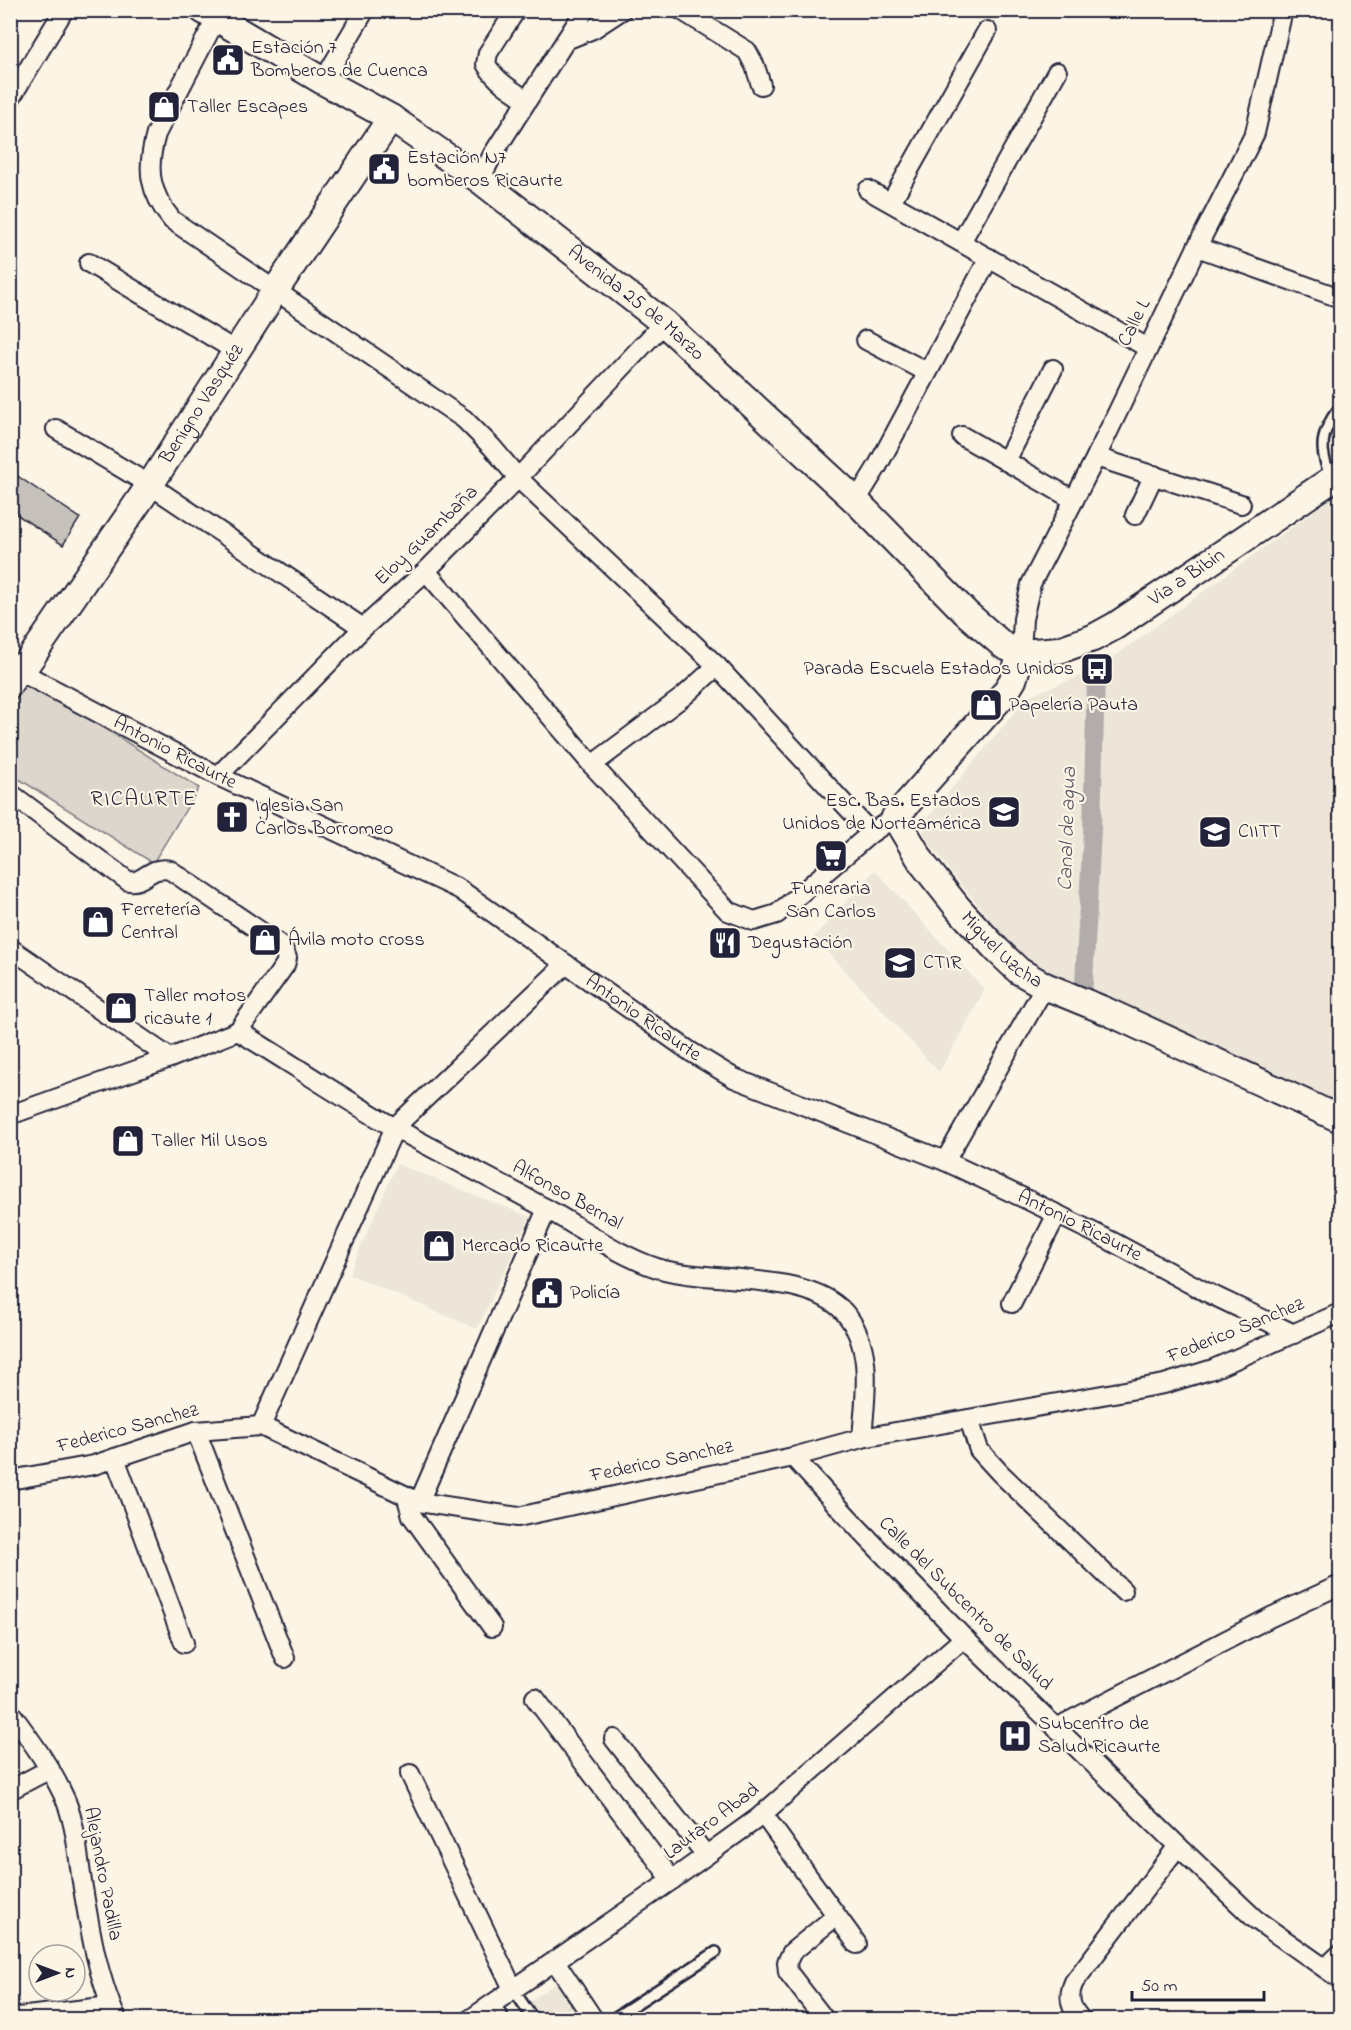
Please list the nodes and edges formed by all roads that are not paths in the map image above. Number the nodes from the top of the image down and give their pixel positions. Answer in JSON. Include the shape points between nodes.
{"nodes":[{"id":1,"x":64,"y":10,"type":"edge"},
{"id":2,"x":365,"y":10,"type":"edge"},
{"id":3,"x":516,"y":10,"type":"edge"},
{"id":4,"x":585,"y":10,"type":"edge"},
{"id":5,"x":622,"y":10,"type":"edge"},
{"id":6,"x":681,"y":10,"type":"edge"},
{"id":7,"x":1283,"y":10,"type":"edge"},
{"id":8,"x":209,"y":15,"type":"edge"},
{"id":9,"x":987,"y":31,"type":"dead end"},
{"id":10,"x":566,"y":40,"type":"junction"},
{"id":11,"x":1058,"y":72,"type":"dead end"},
{"id":12,"x":323,"y":81,"type":"junction"},
{"id":13,"x":761,"y":85,"type":"dead end"},
{"id":14,"x":10,"y":99,"type":"edge"},
{"id":15,"x":527,"y":100,"type":"junction"},
{"id":16,"x":391,"y":118,"type":"junction"},
{"id":17,"x":480,"y":180,"type":"junction"},
{"id":18,"x":868,"y":190,"type":"dead end"},
{"id":19,"x":891,"y":202,"type":"junction"},
{"id":20,"x":961,"y":242,"type":"junction"},
{"id":21,"x":1197,"y":247,"type":"junction"},
{"id":22,"x":989,"y":258,"type":"junction"},
{"id":23,"x":89,"y":263,"type":"dead end"},
{"id":24,"x":274,"y":291,"type":"junction"},
{"id":25,"x":1341,"y":298,"type":"edge"},
{"id":26,"x":664,"y":323,"type":"junction"},
{"id":27,"x":866,"y":340,"type":"dead end"},
{"id":28,"x":1148,"y":348,"type":"junction"},
{"id":29,"x":236,"y":351,"type":"junction"},
{"id":30,"x":1053,"y":369,"type":"dead end"},
{"id":31,"x":927,"y":372,"type":"junction"},
{"id":32,"x":1341,"y":408,"type":"edge"},
{"id":33,"x":56,"y":429,"type":"dead end"},
{"id":34,"x":962,"y":436,"type":"dead end"},
{"id":35,"x":1095,"y":457,"type":"junction"},
{"id":36,"x":1006,"y":461,"type":"junction"},
{"id":37,"x":1154,"y":475,"type":"junction"},
{"id":38,"x":1336,"y":477,"type":"edge"},
{"id":39,"x":518,"y":478,"type":"junction"},
{"id":40,"x":150,"y":485,"type":"junction"},
{"id":41,"x":1074,"y":500,"type":"junction"},
{"id":42,"x":856,"y":501,"type":"junction"},
{"id":43,"x":1241,"y":504,"type":"dead end"},
{"id":44,"x":1135,"y":515,"type":"dead end"},
{"id":45,"x":426,"y":571,"type":"junction"},
{"id":46,"x":363,"y":628,"type":"junction"},
{"id":47,"x":1021,"y":652,"type":"junction"},
{"id":48,"x":717,"y":666,"type":"junction"},
{"id":49,"x":14,"y":676,"type":"edge"},
{"id":50,"x":592,"y":765,"type":"junction"},
{"id":51,"x":218,"y":776,"type":"junction"},
{"id":52,"x":10,"y":793,"type":"edge"},
{"id":53,"x":895,"y":817,"type":"junction"},
{"id":54,"x":872,"y":832,"type":"junction"},
{"id":55,"x":10,"y":948,"type":"edge"},
{"id":56,"x":566,"y":964,"type":"junction"},
{"id":57,"x":1045,"y":986,"type":"junction"},
{"id":58,"x":238,"y":1031,"type":"junction"},
{"id":59,"x":170,"y":1058,"type":"junction"},
{"id":60,"x":10,"y":1115,"type":"edge"},
{"id":61,"x":1341,"y":1119,"type":"edge"},
{"id":62,"x":395,"y":1127,"type":"junction"},
{"id":63,"x":945,"y":1161,"type":"junction"},
{"id":64,"x":547,"y":1209,"type":"junction"},
{"id":65,"x":1058,"y":1214,"type":"junction"},
{"id":66,"x":1012,"y":1303,"type":"dead end"},
{"id":67,"x":1335,"y":1316,"type":"edge"},
{"id":68,"x":1293,"y":1334,"type":"junction"},
{"id":69,"x":969,"y":1419,"type":"junction"},
{"id":70,"x":261,"y":1426,"type":"junction"},
{"id":71,"x":196,"y":1431,"type":"junction"},
{"id":72,"x":862,"y":1438,"type":"junction"},
{"id":73,"x":792,"y":1457,"type":"junction"},
{"id":74,"x":115,"y":1458,"type":"junction"},
{"id":75,"x":10,"y":1480,"type":"edge"},
{"id":76,"x":413,"y":1500,"type":"junction"},
{"id":77,"x":1341,"y":1585,"type":"edge"},
{"id":78,"x":1123,"y":1591,"type":"dead end"},
{"id":79,"x":492,"y":1627,"type":"dead end"},
{"id":80,"x":964,"y":1638,"type":"junction"},
{"id":81,"x":184,"y":1643,"type":"dead end"},
{"id":82,"x":285,"y":1658,"type":"dead end"},
{"id":83,"x":536,"y":1698,"type":"dead end"},
{"id":84,"x":10,"y":1712,"type":"edge"},
{"id":85,"x":1056,"y":1728,"type":"junction"},
{"id":86,"x":614,"y":1739,"type":"dead end"},
{"id":87,"x":50,"y":1769,"type":"junction"},
{"id":88,"x":410,"y":1774,"type":"dead end"},
{"id":89,"x":10,"y":1790,"type":"edge"},
{"id":90,"x":763,"y":1814,"type":"junction"},
{"id":91,"x":1178,"y":1846,"type":"junction"},
{"id":92,"x":706,"y":1855,"type":"junction"},
{"id":93,"x":672,"y":1880,"type":"junction"},
{"id":94,"x":836,"y":1916,"type":"junction"},
{"id":95,"x":856,"y":1944,"type":"dead end"},
{"id":96,"x":716,"y":1952,"type":"dead end"},
{"id":97,"x":1341,"y":1954,"type":"edge"},
{"id":98,"x":555,"y":1961,"type":"junction"},
{"id":99,"x":1325,"y":1968,"type":"junction"},
{"id":100,"x":1341,"y":1979,"type":"edge"},
{"id":101,"x":513,"y":1989,"type":"junction"},
{"id":102,"x":494,"y":2003,"type":"junction"},
{"id":103,"x":114,"y":2013,"type":"edge"},
{"id":104,"x":10,"y":2018,"type":"edge"},
{"id":105,"x":469,"y":2019,"type":"edge"},
{"id":106,"x":505,"y":2019,"type":"edge"},
{"id":107,"x":534,"y":2019,"type":"edge"},
{"id":108,"x":594,"y":2019,"type":"edge"},
{"id":109,"x":611,"y":2019,"type":"edge"},
{"id":110,"x":825,"y":2019,"type":"edge"},
{"id":111,"x":1082,"y":2019,"type":"edge"}],
"edges":[{"from":1,"to":14,"type":"street"},
{"from":2,"to":12,"type":"street"},
{"from":3,"to":15,"type":"street","via":[[488,53],[486,64],[492,75]]},
{"from":4,"to":10,"type":"street"},
{"from":5,"to":10,"type":"street","via":[[593,29]]},
{"from":6,"to":13,"type":"street","via":[[747,51]]},
{"from":7,"to":21,"type":"street","name":"Calle L","via":[[1255,133]]},
{"from":8,"to":12,"type":"main road","name":"Avenida 25 de Marzo"},
{"from":8,"to":24,"type":"street","via":[[156,134],[151,152],[154,194],[172,220]]},
{"from":9,"to":19,"type":"street"},
{"from":10,"to":15,"type":"street"},
{"from":11,"to":20,"type":"street"},
{"from":12,"to":16,"type":"main road","name":"Avenida 25 de Marzo"},
{"from":15,"to":17,"type":"street"},
{"from":16,"to":17,"type":"main road","name":"Avenida 25 de Marzo"},
{"from":16,"to":24,"type":"main road","name":"Benigno Vasquéz"},
{"from":17,"to":26,"type":"main road","name":"Avenida 25 de Marzo"},
{"from":18,"to":19,"type":"street"},
{"from":19,"to":20,"type":"street"},
{"from":20,"to":22,"type":"street"},
{"from":21,"to":25,"type":"street"},
{"from":21,"to":28,"type":"street","name":"Calle L"},
{"from":22,"to":28,"type":"street"},
{"from":22,"to":31,"type":"street"},
{"from":23,"to":29,"type":"street"},
{"from":24,"to":29,"type":"main road","name":"Benigno Vasquéz"},
{"from":24,"to":39,"type":"street","via":[[464,419]]},
{"from":26,"to":39,"type":"street","name":"Eloy Guambaña"},
{"from":26,"to":42,"type":"main road","name":"Avenida 25 de Marzo"},
{"from":27,"to":31,"type":"street"},
{"from":28,"to":35,"type":"street","name":"Calle L"},
{"from":29,"to":40,"type":"main road","name":"Benigno Vasquéz"},
{"from":30,"to":36,"type":"street"},
{"from":31,"to":42,"type":"street"},
{"from":32,"to":38,"type":"lane","via":[[1329,420],[1321,443],[1325,465]]},
{"from":33,"to":40,"type":"street"},
{"from":34,"to":36,"type":"street"},
{"from":35,"to":37,"type":"street"},
{"from":35,"to":41,"type":"street","name":"Calle L"},
{"from":36,"to":41,"type":"street"},
{"from":37,"to":43,"type":"street"},
{"from":37,"to":44,"type":"street"},
{"from":38,"to":47,"type":"main road","name":"Via a Bibin","via":[[1115,626],[1059,650]]},
{"from":39,"to":45,"type":"street","name":"Eloy Guambaña"},
{"from":39,"to":48,"type":"street"},
{"from":40,"to":46,"type":"street"},
{"from":40,"to":49,"type":"main road","name":"Benigno Vasquéz"},
{"from":41,"to":47,"type":"street","name":"Calle L","via":[[1031,584]]},
{"from":42,"to":47,"type":"main road","name":"Avenida 25 de Marzo","via":[[981,627],[1004,646]]},
{"from":45,"to":46,"type":"street","name":"Eloy Guambaña"},
{"from":45,"to":50,"type":"street"},
{"from":46,"to":51,"type":"street","name":"Eloy Guambaña"},
{"from":47,"to":53,"type":"main road","via":[[1005,693]]},
{"from":48,"to":50,"type":"street","via":[[684,696]]},
{"from":48,"to":54,"type":"street"},
{"from":49,"to":51,"type":"street","name":"Antonio Ricaurte"},
{"from":50,"to":54,"type":"street","via":[[728,911],[754,921],[777,914]]},
{"from":51,"to":56,"type":"street","name":"Antonio Ricaurte","via":[[459,889]]},
{"from":52,"to":58,"type":"street","via":[[128,881],[138,881],[155,869],[170,870],[282,946],[287,958],[285,965]]},
{"from":53,"to":54,"type":"street"},
{"from":53,"to":57,"type":"main road","name":"Miguel Uzcha","via":[[923,864],[958,908],[1019,971]]},
{"from":55,"to":59,"type":"street"},
{"from":56,"to":62,"type":"street"},
{"from":56,"to":63,"type":"street","name":"Antonio Ricaurte","via":[[734,1078]]},
{"from":57,"to":61,"type":"main road","name":"Miguel Uzcha"},
{"from":57,"to":63,"type":"street"},
{"from":58,"to":59,"type":"street"},
{"from":58,"to":62,"type":"street","name":"Alfonso Bernal"},
{"from":59,"to":60,"type":"street"},
{"from":62,"to":64,"type":"street","name":"Alfonso Bernal"},
{"from":62,"to":70,"type":"street"},
{"from":63,"to":65,"type":"street","name":"Antonio Ricaurte"},
{"from":64,"to":72,"type":"street","name":"Alfonso Bernal","via":[[628,1257],[658,1268],[798,1286],[825,1296],[844,1312],[859,1335],[866,1363],[867,1392]]},
{"from":64,"to":76,"type":"street"},
{"from":65,"to":66,"type":"street"},
{"from":65,"to":68,"type":"street","name":"Antonio Ricaurte"},
{"from":67,"to":68,"type":"street","name":"Federico Sanchez"},
{"from":68,"to":69,"type":"street","name":"Federico Sanchez","via":[[1213,1369],[1164,1384]]},
{"from":69,"to":72,"type":"street","name":"Federico Sanchez"},
{"from":69,"to":78,"type":"street","via":[[979,1450]]},
{"from":70,"to":71,"type":"street","name":"Federico Sanchez"},
{"from":70,"to":76,"type":"street","name":"Federico Sanchez"},
{"from":71,"to":74,"type":"street","name":"Federico Sanchez"},
{"from":71,"to":82,"type":"street"},
{"from":72,"to":73,"type":"street","name":"Federico Sanchez"},
{"from":73,"to":76,"type":"street","name":"Federico Sanchez","via":[[518,1517]]},
{"from":73,"to":80,"type":"street","name":"Calle del Subcentro de Salud"},
{"from":74,"to":75,"type":"street","name":"Federico Sanchez"},
{"from":74,"to":81,"type":"street"},
{"from":76,"to":79,"type":"street","via":[[412,1516]]},
{"from":77,"to":85,"type":"street"},
{"from":80,"to":85,"type":"street","name":"Calle del Subcentro de Salud"},
{"from":80,"to":90,"type":"street","name":"Lautaro Abad"},
{"from":83,"to":93,"type":"street"},
{"from":84,"to":87,"type":"street","name":"Alejandro Padilla"},
{"from":85,"to":91,"type":"street","name":"Calle del Subcentro de Salud"},
{"from":86,"to":92,"type":"street"},
{"from":87,"to":89,"type":"street"},
{"from":87,"to":103,"type":"street","name":"Alejandro Padilla","via":[[66,1803],[76,1841],[95,1957]]},
{"from":88,"to":101,"type":"street"},
{"from":90,"to":92,"type":"street","name":"Lautaro Abad"},
{"from":90,"to":94,"type":"street"},
{"from":91,"to":99,"type":"street","name":"Calle del Subcentro de Salud","via":[[1255,1918]]},
{"from":91,"to":111,"type":"street","via":[[1074,1982],[1070,2002]]},
{"from":92,"to":93,"type":"street","name":"Lautaro Abad"},
{"from":93,"to":98,"type":"street","name":"Lautaro Abad"},
{"from":94,"to":95,"type":"street"},
{"from":94,"to":110,"type":"street","via":[[792,1952],[787,1962],[788,1972]]},
{"from":96,"to":109,"type":"lane"},
{"from":97,"to":99,"type":"street"},
{"from":98,"to":101,"type":"street","name":"Lautaro Abad"},
{"from":98,"to":108,"type":"street"},
{"from":99,"to":100,"type":"street","name":"Calle del Subcentro de Salud"},
{"from":101,"to":102,"type":"street","name":"Lautaro Abad"},
{"from":101,"to":107,"type":"lane"},
{"from":102,"to":105,"type":"street","name":"Lautaro Abad"},
{"from":102,"to":106,"type":"lane"},
{"from":103,"to":104,"type":"street"}]}
